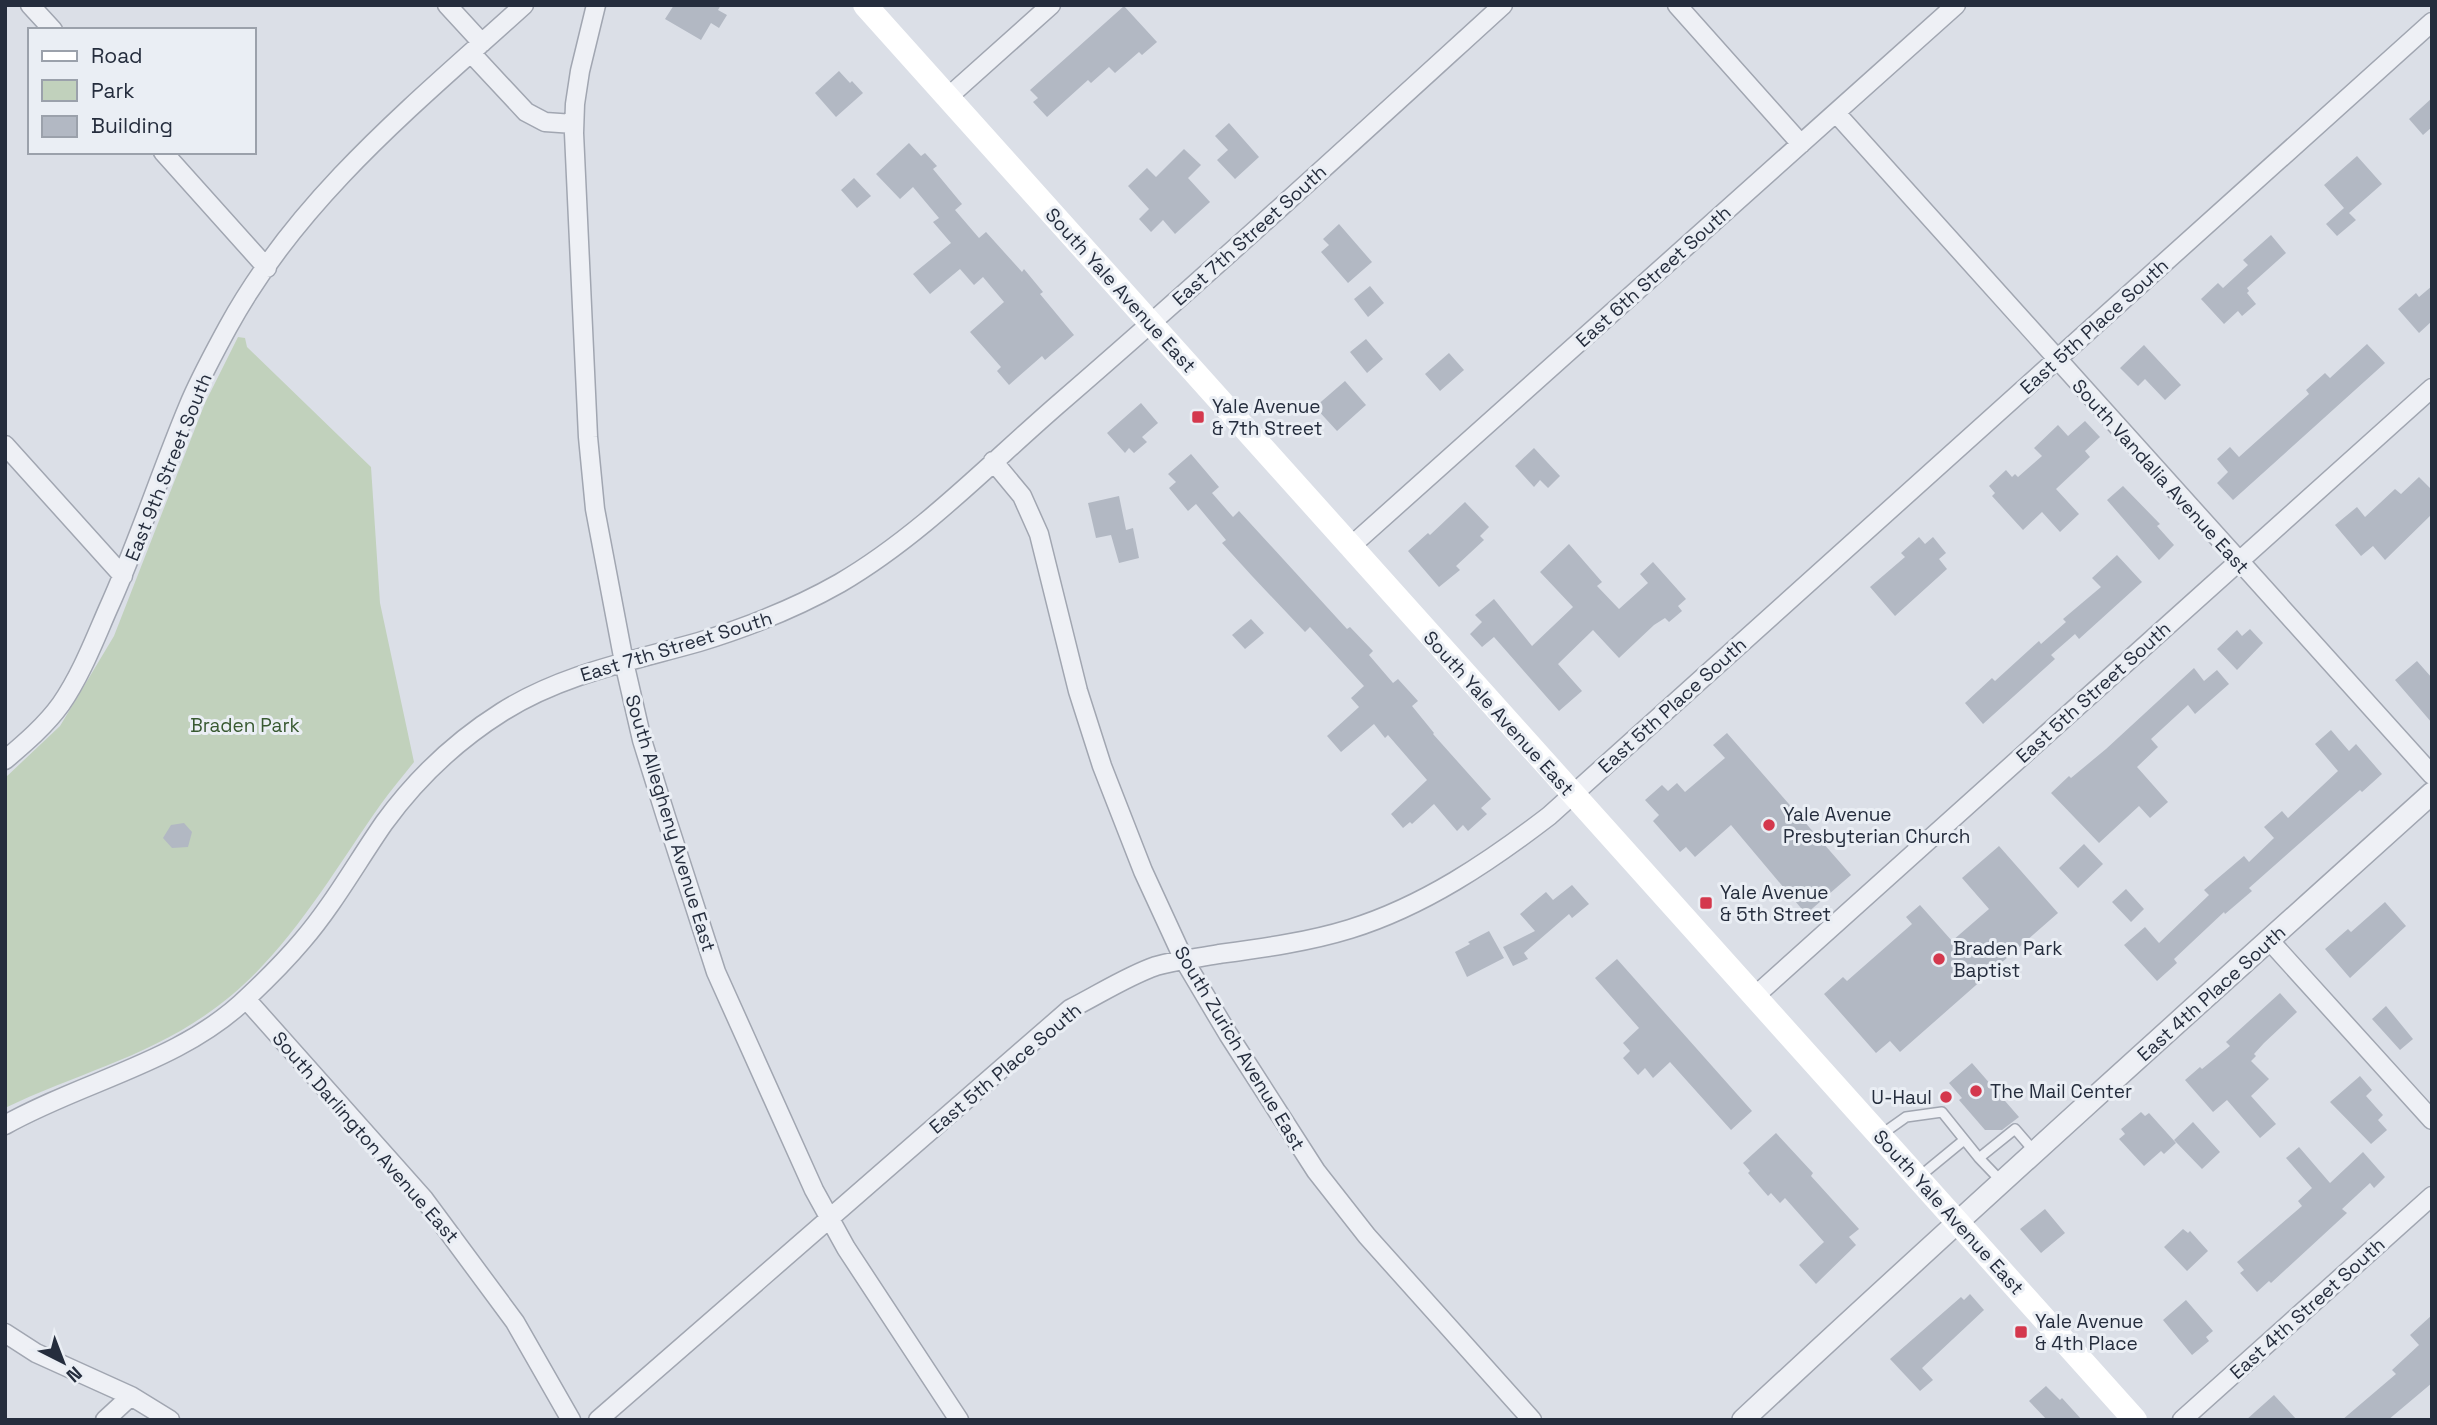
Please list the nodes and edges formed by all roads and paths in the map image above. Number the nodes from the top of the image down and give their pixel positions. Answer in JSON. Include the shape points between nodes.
{"nodes":[{"id":1,"x":30,"y":5,"type":"edge"},
{"id":2,"x":447,"y":5,"type":"edge"},
{"id":3,"x":524,"y":5,"type":"edge"},
{"id":4,"x":596,"y":5,"type":"edge"},
{"id":5,"x":865,"y":5,"type":"edge"},
{"id":6,"x":1051,"y":5,"type":"edge"},
{"id":7,"x":1503,"y":5,"type":"edge"},
{"id":8,"x":1677,"y":5,"type":"edge"},
{"id":9,"x":1955,"y":5,"type":"edge"},
{"id":10,"x":2432,"y":22,"type":"edge"},
{"id":11,"x":50,"y":28,"type":"edge"},
{"id":12,"x":477,"y":48,"type":"junction"},
{"id":13,"x":947,"y":98,"type":"junction"},
{"id":14,"x":1836,"y":113,"type":"junction"},
{"id":15,"x":574,"y":124,"type":"junction"},
{"id":16,"x":1801,"y":144,"type":"junction"},
{"id":17,"x":165,"y":154,"type":"edge"},
{"id":18,"x":267,"y":268,"type":"junction"},
{"id":19,"x":1152,"y":323,"type":"junction"},
{"id":20,"x":2056,"y":360,"type":"junction"},
{"id":21,"x":2432,"y":388,"type":"edge"},
{"id":22,"x":5,"y":445,"type":"edge"},
{"id":23,"x":993,"y":461,"type":"junction"},
{"id":24,"x":1350,"y":547,"type":"junction"},
{"id":25,"x":2239,"y":562,"type":"junction"},
{"id":26,"x":123,"y":576,"type":"junction"},
{"id":27,"x":624,"y":662,"type":"junction"},
{"id":28,"x":5,"y":760,"type":"edge"},
{"id":29,"x":2432,"y":775,"type":"edge"},
{"id":30,"x":2432,"y":793,"type":"edge"},
{"id":31,"x":1573,"y":794,"type":"junction"},
{"id":32,"x":2269,"y":940,"type":"junction"},
{"id":33,"x":1184,"y":960,"type":"junction"},
{"id":34,"x":1755,"y":996,"type":"junction"},
{"id":35,"x":246,"y":999,"type":"junction"},
{"id":36,"x":2432,"y":1120,"type":"edge"},
{"id":37,"x":5,"y":1125,"type":"edge"},
{"id":38,"x":1880,"y":1135,"type":"junction"},
{"id":39,"x":1964,"y":1140,"type":"junction"},
{"id":40,"x":2035,"y":1153,"type":"junction"},
{"id":41,"x":1979,"y":1158,"type":"junction"},
{"id":42,"x":1919,"y":1177,"type":"junction"},
{"id":43,"x":2003,"y":1183,"type":"junction"},
{"id":44,"x":2432,"y":1196,"type":"edge"},
{"id":45,"x":829,"y":1219,"type":"junction"},
{"id":46,"x":1958,"y":1222,"type":"junction"},
{"id":47,"x":5,"y":1333,"type":"edge"},
{"id":48,"x":131,"y":1396,"type":"junction"},
{"id":49,"x":105,"y":1420,"type":"edge"},
{"id":50,"x":170,"y":1420,"type":"edge"},
{"id":51,"x":571,"y":1420,"type":"edge"},
{"id":52,"x":598,"y":1420,"type":"edge"},
{"id":53,"x":960,"y":1420,"type":"edge"},
{"id":54,"x":1532,"y":1420,"type":"edge"},
{"id":55,"x":1743,"y":1420,"type":"edge"},
{"id":56,"x":2135,"y":1420,"type":"edge"},
{"id":57,"x":2182,"y":1420,"type":"edge"}],
"edges":[{"from":1,"to":11,"type":"street"},
{"from":2,"to":12,"type":"street"},
{"from":3,"to":12,"type":"street","name":"East 9th Street South"},
{"from":4,"to":15,"type":"street","name":"South Allegheny Avenue East","via":[[580,71]]},
{"from":5,"to":13,"type":"main road","name":"South Yale Avenue East"},
{"from":6,"to":13,"type":"street"},
{"from":7,"to":19,"type":"street","name":"East 7th Street South"},
{"from":8,"to":16,"type":"street"},
{"from":9,"to":14,"type":"street","name":"East 6th Street South"},
{"from":10,"to":20,"type":"street","name":"East 5th Place South"},
{"from":12,"to":15,"type":"street","via":[[526,112],[545,122]]},
{"from":12,"to":18,"type":"street","name":"East 9th Street South","via":[[365,150],[293,229]]},
{"from":13,"to":19,"type":"main road","name":"South Yale Avenue East"},
{"from":14,"to":16,"type":"street","name":"East 6th Street South"},
{"from":14,"to":20,"type":"street","name":"South Vandalia Avenue East"},
{"from":15,"to":27,"type":"street","name":"South Allegheny Avenue East","via":[[587,437]]},
{"from":16,"to":24,"type":"street","name":"East 6th Street South"},
{"from":17,"to":18,"type":"street"},
{"from":18,"to":26,"type":"street","name":"East 9th Street South","via":[[230,325],[189,404]]},
{"from":19,"to":23,"type":"street","name":"East 7th Street South"},
{"from":19,"to":24,"type":"main road","name":"South Yale Avenue East"},
{"from":20,"to":25,"type":"street","name":"South Vandalia Avenue East"},
{"from":20,"to":31,"type":"street","name":"East 5th Place South"},
{"from":21,"to":25,"type":"street","name":"East 5th Street South"},
{"from":22,"to":26,"type":"street"},
{"from":23,"to":27,"type":"street","name":"East 7th Street South","via":[[898,546],[813,598],[705,640]]},
{"from":23,"to":33,"type":"street","name":"South Zurich Avenue East","via":[[1022,496],[1039,534],[1078,691],[1102,766]]},
{"from":24,"to":31,"type":"main road","name":"South Yale Avenue East"},
{"from":25,"to":29,"type":"street","name":"South Vandalia Avenue East"},
{"from":25,"to":34,"type":"street","name":"East 5th Street South"},
{"from":26,"to":28,"type":"street","name":"East 9th Street South","via":[[60,704]]},
{"from":27,"to":35,"type":"street","name":"East 7th Street South","via":[[536,693],[464,739],[428,771],[386,821],[304,939]]},
{"from":27,"to":45,"type":"street","name":"South Allegheny Avenue East","via":[[642,740],[716,971]]},
{"from":30,"to":32,"type":"street","name":"East 4th Place South"},
{"from":31,"to":33,"type":"street","name":"East 5th Place South","via":[[1499,854],[1415,903],[1352,929],[1301,942]]},
{"from":31,"to":34,"type":"main road","name":"South Yale Avenue East"},
{"from":32,"to":36,"type":"street"},
{"from":32,"to":40,"type":"street","name":"East 4th Place South"},
{"from":33,"to":45,"type":"street","name":"East 5th Place South","via":[[1156,967],[1070,1009]]},
{"from":33,"to":54,"type":"street","name":"South Zurich Avenue East","via":[[1316,1171],[1367,1236]]},
{"from":34,"to":38,"type":"main road","name":"South Yale Avenue East"},
{"from":35,"to":37,"type":"street","name":"East 7th Street South","via":[[206,1030],[152,1060]]},
{"from":35,"to":51,"type":"street","name":"South Darlington Avenue East","via":[[424,1199],[515,1322]]},
{"from":38,"to":39,"type":"lane","via":[[1906,1117],[1942,1112]]},
{"from":38,"to":42,"type":"main road","name":"South Yale Avenue East"},
{"from":39,"to":41,"type":"lane"},
{"from":39,"to":42,"type":"lane"},
{"from":40,"to":41,"type":"lane","via":[[2015,1129]]},
{"from":40,"to":43,"type":"street","name":"East 4th Place South"},
{"from":41,"to":43,"type":"lane"},
{"from":42,"to":46,"type":"main road","name":"South Yale Avenue East"},
{"from":43,"to":46,"type":"street","name":"East 4th Place South"},
{"from":44,"to":57,"type":"street","name":"East 4th Street South"},
{"from":45,"to":52,"type":"street","name":"East 5th Place South"},
{"from":45,"to":53,"type":"street","name":"South Allegheny Avenue East"},
{"from":46,"to":55,"type":"street","name":"East 4th Place South"},
{"from":46,"to":56,"type":"main road","name":"South Yale Avenue East"},
{"from":47,"to":48,"type":"street","via":[[36,1353]]},
{"from":48,"to":49,"type":"street"},
{"from":48,"to":50,"type":"street"}]}
